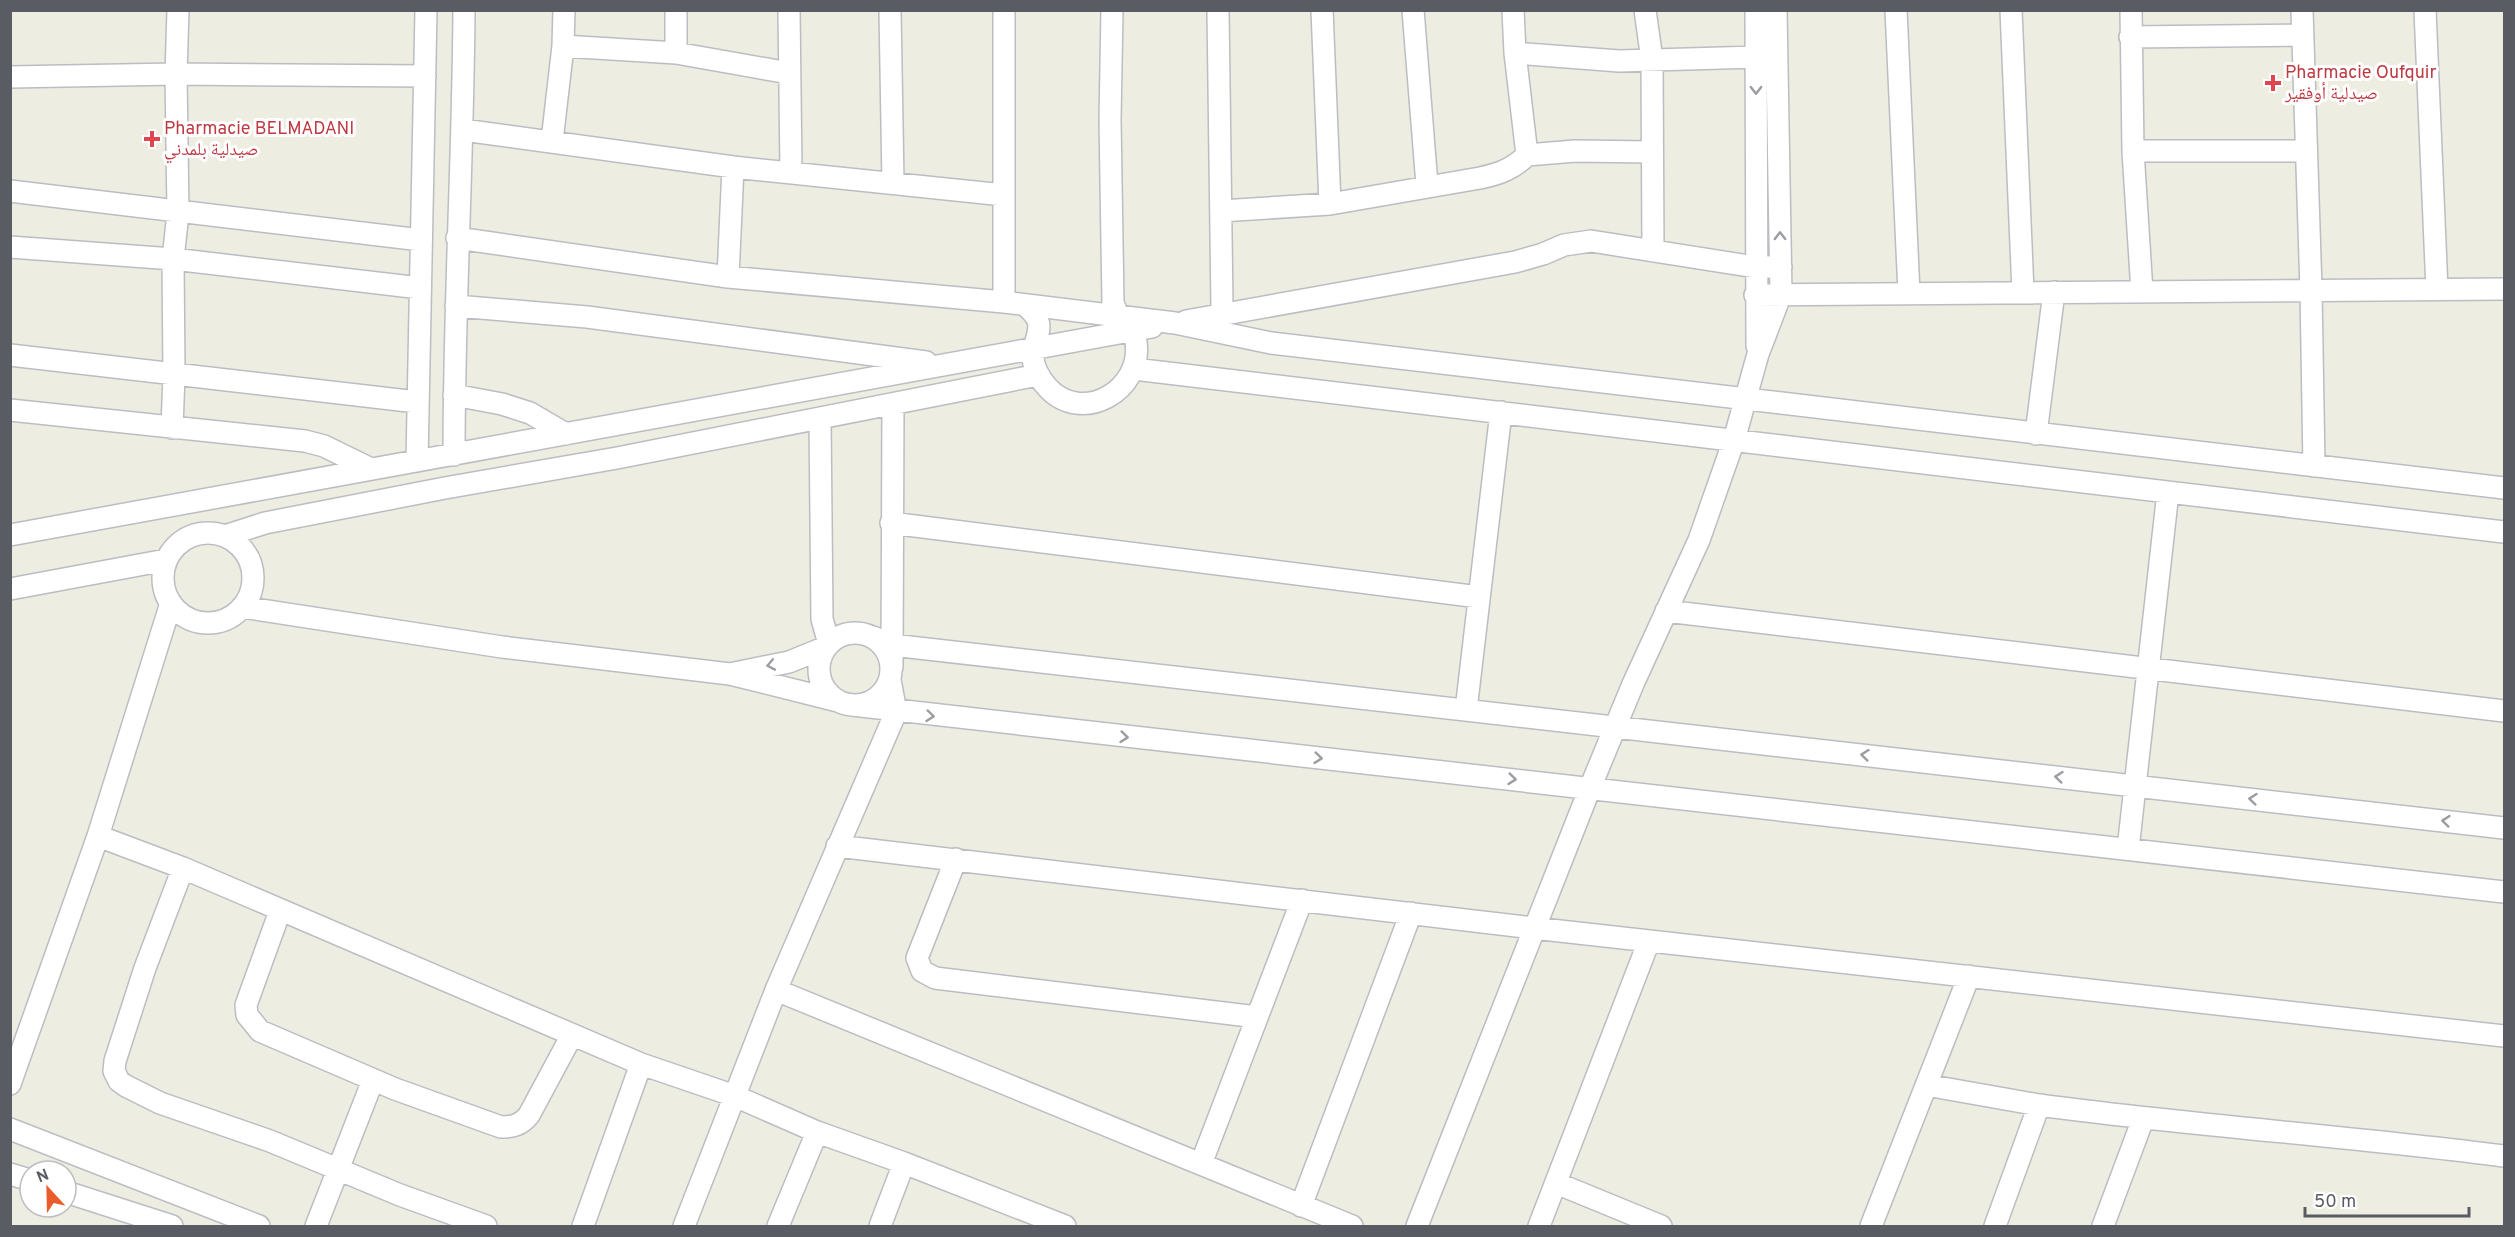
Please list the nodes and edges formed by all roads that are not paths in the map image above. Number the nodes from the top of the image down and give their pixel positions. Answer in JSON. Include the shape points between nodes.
{"nodes":[{"id":1,"x":178,"y":10,"type":"edge"},
{"id":2,"x":426,"y":10,"type":"edge"},
{"id":3,"x":464,"y":10,"type":"edge"},
{"id":4,"x":564,"y":10,"type":"edge"},
{"id":5,"x":676,"y":10,"type":"edge"},
{"id":6,"x":789,"y":10,"type":"edge"},
{"id":7,"x":890,"y":10,"type":"edge"},
{"id":8,"x":1004,"y":10,"type":"edge"},
{"id":9,"x":1112,"y":10,"type":"edge"},
{"id":10,"x":1218,"y":10,"type":"edge"},
{"id":11,"x":1323,"y":10,"type":"edge"},
{"id":12,"x":1413,"y":10,"type":"edge"},
{"id":13,"x":1514,"y":10,"type":"edge"},
{"id":14,"x":1645,"y":10,"type":"edge"},
{"id":15,"x":1756,"y":10,"type":"edge"},
{"id":16,"x":1776,"y":10,"type":"edge"},
{"id":17,"x":1896,"y":10,"type":"edge"},
{"id":18,"x":2011,"y":10,"type":"edge"},
{"id":19,"x":2131,"y":10,"type":"edge"},
{"id":20,"x":2302,"y":10,"type":"edge"},
{"id":21,"x":2426,"y":10,"type":"edge"},
{"id":22,"x":2301,"y":35,"type":"junction"},
{"id":23,"x":2130,"y":37,"type":"junction"},
{"id":24,"x":562,"y":46,"type":"junction"},
{"id":25,"x":676,"y":53,"type":"junction"},
{"id":26,"x":1515,"y":53,"type":"junction"},
{"id":27,"x":1756,"y":57,"type":"junction"},
{"id":28,"x":1652,"y":60,"type":"junction"},
{"id":29,"x":789,"y":73,"type":"junction"},
{"id":30,"x":176,"y":74,"type":"junction"},
{"id":31,"x":424,"y":76,"type":"junction"},
{"id":32,"x":10,"y":77,"type":"edge"},
{"id":33,"x":463,"y":130,"type":"junction"},
{"id":34,"x":552,"y":141,"type":"junction"},
{"id":35,"x":2133,"y":151,"type":"junction"},
{"id":36,"x":2306,"y":151,"type":"junction"},
{"id":37,"x":1652,"y":152,"type":"junction"},
{"id":38,"x":1527,"y":155,"type":"junction"},
{"id":39,"x":733,"y":167,"type":"junction"},
{"id":40,"x":791,"y":172,"type":"junction"},
{"id":41,"x":893,"y":183,"type":"junction"},
{"id":42,"x":1427,"y":185,"type":"junction"},
{"id":43,"x":10,"y":191,"type":"edge"},
{"id":44,"x":1004,"y":195,"type":"junction"},
{"id":45,"x":1330,"y":204,"type":"junction"},
{"id":46,"x":1221,"y":211,"type":"junction"},
{"id":47,"x":178,"y":213,"type":"junction"},
{"id":48,"x":457,"y":238,"type":"junction"},
{"id":49,"x":421,"y":240,"type":"junction"},
{"id":50,"x":10,"y":248,"type":"edge"},
{"id":51,"x":1653,"y":251,"type":"junction"},
{"id":52,"x":173,"y":259,"type":"junction"},
{"id":53,"x":1755,"y":267,"type":"junction"},
{"id":54,"x":1781,"y":267,"type":"junction"},
{"id":55,"x":728,"y":277,"type":"junction"},
{"id":56,"x":420,"y":288,"type":"junction"},
{"id":57,"x":2505,"y":289,"type":"edge"},
{"id":58,"x":2312,"y":290,"type":"junction"},
{"id":59,"x":2437,"y":290,"type":"junction"},
{"id":60,"x":2023,"y":292,"type":"junction"},
{"id":61,"x":2054,"y":292,"type":"junction"},
{"id":62,"x":2142,"y":292,"type":"junction"},
{"id":63,"x":1909,"y":293,"type":"junction"},
{"id":64,"x":1781,"y":294,"type":"junction"},
{"id":65,"x":1755,"y":295,"type":"junction"},
{"id":66,"x":1015,"y":303,"type":"junction"},
{"id":67,"x":456,"y":306,"type":"junction"},
{"id":68,"x":1222,"y":308,"type":"dead end"},
{"id":69,"x":1175,"y":323,"type":"junction"},
{"id":70,"x":1126,"y":324,"type":"junction"},
{"id":71,"x":1034,"y":349,"type":"junction"},
{"id":72,"x":1758,"y":354,"type":"junction"},
{"id":73,"x":10,"y":355,"type":"edge"},
{"id":74,"x":946,"y":365,"type":"junction"},
{"id":75,"x":1134,"y":369,"type":"junction"},
{"id":76,"x":174,"y":375,"type":"junction"},
{"id":77,"x":1038,"y":375,"type":"junction"},
{"id":78,"x":454,"y":395,"type":"junction"},
{"id":79,"x":1745,"y":400,"type":"junction"},
{"id":80,"x":417,"y":402,"type":"junction"},
{"id":81,"x":893,"y":404,"type":"junction"},
{"id":82,"x":10,"y":410,"type":"edge"},
{"id":83,"x":1501,"y":412,"type":"junction"},
{"id":84,"x":820,"y":418,"type":"junction"},
{"id":85,"x":172,"y":429,"type":"junction"},
{"id":86,"x":566,"y":434,"type":"junction"},
{"id":87,"x":2036,"y":434,"type":"junction"},
{"id":88,"x":1734,"y":440,"type":"junction"},
{"id":89,"x":454,"y":454,"type":"junction"},
{"id":90,"x":417,"y":461,"type":"junction"},
{"id":91,"x":2314,"y":466,"type":"junction"},
{"id":92,"x":372,"y":470,"type":"junction"},
{"id":93,"x":2505,"y":488,"type":"edge"},
{"id":94,"x":2168,"y":492,"type":"junction"},
{"id":95,"x":891,"y":523,"type":"junction"},
{"id":96,"x":2505,"y":532,"type":"edge"},
{"id":97,"x":10,"y":535,"type":"edge"},
{"id":98,"x":225,"y":536,"type":"junction"},
{"id":99,"x":166,"y":561,"type":"junction"},
{"id":100,"x":10,"y":589,"type":"edge"},
{"id":101,"x":1479,"y":597,"type":"junction"},
{"id":102,"x":171,"y":603,"type":"junction"},
{"id":103,"x":242,"y":607,"type":"junction"},
{"id":104,"x":1666,"y":611,"type":"junction"},
{"id":105,"x":883,"y":641,"type":"junction"},
{"id":106,"x":828,"y":645,"type":"junction"},
{"id":107,"x":2147,"y":668,"type":"junction"},
{"id":108,"x":730,"y":674,"type":"junction"},
{"id":109,"x":891,"y":674,"type":"junction"},
{"id":110,"x":846,"y":704,"type":"junction"},
{"id":111,"x":1466,"y":710,"type":"junction"},
{"id":112,"x":2505,"y":711,"type":"edge"},
{"id":113,"x":896,"y":712,"type":"junction"},
{"id":114,"x":1615,"y":727,"type":"junction"},
{"id":115,"x":2134,"y":786,"type":"junction"},
{"id":116,"x":1590,"y":788,"type":"junction"},
{"id":117,"x":2505,"y":828,"type":"edge"},
{"id":118,"x":98,"y":836,"type":"junction"},
{"id":119,"x":837,"y":846,"type":"junction"},
{"id":120,"x":2128,"y":849,"type":"junction"},
{"id":121,"x":956,"y":859,"type":"junction"},
{"id":122,"x":183,"y":868,"type":"junction"},
{"id":123,"x":2505,"y":892,"type":"edge"},
{"id":124,"x":1302,"y":900,"type":"junction"},
{"id":125,"x":280,"y":911,"type":"junction"},
{"id":126,"x":1412,"y":913,"type":"junction"},
{"id":127,"x":1533,"y":928,"type":"junction"},
{"id":128,"x":1649,"y":941,"type":"junction"},
{"id":129,"x":1969,"y":976,"type":"junction"},
{"id":130,"x":776,"y":990,"type":"junction"},
{"id":131,"x":1257,"y":1017,"type":"junction"},
{"id":132,"x":572,"y":1035,"type":"junction"},
{"id":133,"x":2505,"y":1036,"type":"edge"},
{"id":134,"x":641,"y":1064,"type":"junction"},
{"id":135,"x":373,"y":1080,"type":"junction"},
{"id":136,"x":10,"y":1084,"type":"edge"},
{"id":137,"x":1926,"y":1085,"type":"junction"},
{"id":138,"x":735,"y":1096,"type":"junction"},
{"id":139,"x":2039,"y":1105,"type":"junction"},
{"id":140,"x":2143,"y":1119,"type":"junction"},
{"id":141,"x":10,"y":1130,"type":"edge"},
{"id":142,"x":817,"y":1132,"type":"junction"},
{"id":143,"x":2505,"y":1156,"type":"edge"},
{"id":144,"x":904,"y":1163,"type":"junction"},
{"id":145,"x":1201,"y":1164,"type":"junction"},
{"id":146,"x":339,"y":1170,"type":"junction"},
{"id":147,"x":1556,"y":1183,"type":"junction"},
{"id":148,"x":78,"y":1196,"type":"edge"},
{"id":149,"x":1301,"y":1206,"type":"junction"},
{"id":150,"x":172,"y":1227,"type":"edge"},
{"id":151,"x":259,"y":1227,"type":"edge"},
{"id":152,"x":316,"y":1227,"type":"edge"},
{"id":153,"x":486,"y":1227,"type":"edge"},
{"id":154,"x":583,"y":1227,"type":"edge"},
{"id":155,"x":684,"y":1227,"type":"edge"},
{"id":156,"x":778,"y":1227,"type":"edge"},
{"id":157,"x":880,"y":1227,"type":"edge"},
{"id":158,"x":1065,"y":1227,"type":"edge"},
{"id":159,"x":1352,"y":1227,"type":"edge"},
{"id":160,"x":1417,"y":1227,"type":"edge"},
{"id":161,"x":1539,"y":1227,"type":"edge"},
{"id":162,"x":1661,"y":1227,"type":"edge"},
{"id":163,"x":1871,"y":1227,"type":"edge"},
{"id":164,"x":1995,"y":1227,"type":"edge"},
{"id":165,"x":2103,"y":1227,"type":"edge"}],
"edges":[{"from":1,"to":30,"type":"street"},
{"from":2,"to":31,"type":"street"},
{"from":3,"to":33,"type":"street"},
{"from":4,"to":24,"type":"street"},
{"from":5,"to":25,"type":"street"},
{"from":6,"to":29,"type":"street"},
{"from":7,"to":41,"type":"street"},
{"from":8,"to":44,"type":"street"},
{"from":9,"to":70,"type":"street","via":[[1113,303]]},
{"from":10,"to":46,"type":"street"},
{"from":11,"to":45,"type":"street"},
{"from":12,"to":42,"type":"street"},
{"from":13,"to":26,"type":"street"},
{"from":14,"to":28,"type":"street"},
{"from":15,"to":27,"type":"street"},
{"from":54,"to":16,"type":"street","one_way":true},
{"from":17,"to":63,"type":"street"},
{"from":18,"to":60,"type":"street"},
{"from":19,"to":23,"type":"street"},
{"from":20,"to":22,"type":"street"},
{"from":21,"to":59,"type":"street"},
{"from":22,"to":23,"type":"street"},
{"from":22,"to":36,"type":"street"},
{"from":23,"to":35,"type":"street"},
{"from":24,"to":25,"type":"street"},
{"from":24,"to":34,"type":"street"},
{"from":25,"to":29,"type":"street"},
{"from":26,"to":28,"type":"street"},
{"from":26,"to":38,"type":"street"},
{"from":27,"to":28,"type":"street"},
{"from":27,"to":53,"type":"street","one_way":true},
{"from":28,"to":37,"type":"street"},
{"from":29,"to":40,"type":"street"},
{"from":30,"to":31,"type":"street"},
{"from":30,"to":32,"type":"street"},
{"from":30,"to":47,"type":"street"},
{"from":31,"to":49,"type":"street"},
{"from":33,"to":34,"type":"street"},
{"from":33,"to":48,"type":"street"},
{"from":34,"to":39,"type":"street"},
{"from":35,"to":36,"type":"street"},
{"from":35,"to":62,"type":"street"},
{"from":36,"to":58,"type":"street"},
{"from":37,"to":38,"type":"street"},
{"from":37,"to":51,"type":"street"},
{"from":38,"to":42,"type":"street","via":[[1498,174]]},
{"from":39,"to":40,"type":"street"},
{"from":39,"to":55,"type":"street"},
{"from":40,"to":41,"type":"street"},
{"from":41,"to":44,"type":"street"},
{"from":42,"to":45,"type":"street"},
{"from":43,"to":47,"type":"street"},
{"from":44,"to":66,"type":"street"},
{"from":45,"to":46,"type":"street"},
{"from":46,"to":68,"type":"street"},
{"from":47,"to":49,"type":"street"},
{"from":47,"to":52,"type":"street"},
{"from":48,"to":55,"type":"street"},
{"from":48,"to":67,"type":"street"},
{"from":49,"to":56,"type":"street"},
{"from":50,"to":52,"type":"street"},
{"from":51,"to":53,"type":"street"},
{"from":51,"to":69,"type":"street","via":[[1576,242],[1515,262]]},
{"from":52,"to":56,"type":"street"},
{"from":52,"to":76,"type":"street"},
{"from":53,"to":54,"type":"street"},
{"from":53,"to":65,"type":"street"},
{"from":54,"to":64,"type":"street"},
{"from":55,"to":66,"type":"street"},
{"from":56,"to":80,"type":"street"},
{"from":57,"to":59,"type":"street"},
{"from":58,"to":59,"type":"street"},
{"from":58,"to":62,"type":"street"},
{"from":58,"to":91,"type":"street"},
{"from":60,"to":61,"type":"street"},
{"from":60,"to":63,"type":"street"},
{"from":61,"to":62,"type":"street"},
{"from":61,"to":87,"type":"street"},
{"from":63,"to":64,"type":"street"},
{"from":64,"to":65,"type":"street"},
{"from":64,"to":72,"type":"street"},
{"from":65,"to":72,"type":"street"},
{"from":66,"to":70,"type":"street"},
{"from":66,"to":71,"type":"street","via":[[1038,319]]},
{"from":67,"to":74,"type":"street","via":[[587,317]]},
{"from":67,"to":78,"type":"street"},
{"from":69,"to":70,"type":"street"},
{"from":69,"to":79,"type":"street","via":[[1271,343]]},
{"from":70,"to":71,"type":"street"},
{"from":70,"to":75,"type":"street","via":[[1136,341]]},
{"from":71,"to":74,"type":"street"},
{"from":71,"to":77,"type":"street"},
{"from":72,"to":79,"type":"street"},
{"from":73,"to":76,"type":"street"},
{"from":74,"to":86,"type":"street"},
{"from":75,"to":77,"type":"street","via":[[1123,387],[1095,403],[1062,399]]},
{"from":75,"to":83,"type":"street"},
{"from":76,"to":80,"type":"street"},
{"from":76,"to":85,"type":"street"},
{"from":77,"to":81,"type":"street"},
{"from":78,"to":86,"type":"street","via":[[530,412]]},
{"from":78,"to":89,"type":"street"},
{"from":79,"to":87,"type":"street"},
{"from":79,"to":88,"type":"street"},
{"from":80,"to":90,"type":"street"},
{"from":81,"to":84,"type":"street"},
{"from":81,"to":95,"type":"street"},
{"from":82,"to":85,"type":"street"},
{"from":83,"to":88,"type":"street"},
{"from":83,"to":101,"type":"street"},
{"from":84,"to":98,"type":"street","via":[[298,516]]},
{"from":84,"to":106,"type":"street","via":[[822,619]]},
{"from":85,"to":92,"type":"street","via":[[305,441]]},
{"from":86,"to":89,"type":"street"},
{"from":87,"to":91,"type":"street"},
{"from":88,"to":94,"type":"street"},
{"from":88,"to":104,"type":"street","via":[[1699,540]]},
{"from":89,"to":90,"type":"street"},
{"from":90,"to":92,"type":"street"},
{"from":91,"to":93,"type":"street"},
{"from":92,"to":97,"type":"street"},
{"from":94,"to":96,"type":"street"},
{"from":94,"to":107,"type":"street"},
{"from":95,"to":101,"type":"street"},
{"from":95,"to":105,"type":"street"},
{"from":98,"to":99,"type":"street","via":[[204,533],[184,539]]},
{"from":98,"to":103,"type":"street","via":[[247,554],[252,567],[250,595]]},
{"from":99,"to":100,"type":"street"},
{"from":99,"to":102,"type":"street","via":[[163,588]]},
{"from":101,"to":111,"type":"street"},
{"from":102,"to":103,"type":"street","via":[[184,616],[204,623],[218,622]]},
{"from":102,"to":118,"type":"street"},
{"from":103,"to":108,"type":"street","via":[[502,647]]},
{"from":104,"to":107,"type":"street"},
{"from":104,"to":114,"type":"street"},
{"from":105,"to":106,"type":"street","via":[[850,633]]},
{"from":105,"to":109,"type":"street"},
{"from":105,"to":111,"type":"street"},
{"from":106,"to":108,"type":"street","one_way":true,"via":[[789,662]]},
{"from":106,"to":110,"type":"street","via":[[819,664],[819,676],[824,687]]},
{"from":107,"to":112,"type":"street"},
{"from":107,"to":115,"type":"street"},
{"from":108,"to":110,"type":"street"},
{"from":109,"to":110,"type":"street","via":[[885,691],[875,699]]},
{"from":109,"to":113,"type":"street"},
{"from":110,"to":113,"type":"street"},
{"from":111,"to":114,"type":"street"},
{"from":113,"to":116,"type":"street","one_way":true},
{"from":113,"to":119,"type":"street"},
{"from":115,"to":114,"type":"street","one_way":true},
{"from":114,"to":116,"type":"street"},
{"from":117,"to":115,"type":"street","one_way":true},
{"from":115,"to":120,"type":"street"},
{"from":116,"to":120,"type":"street"},
{"from":116,"to":127,"type":"street"},
{"from":118,"to":122,"type":"street"},
{"from":118,"to":136,"type":"street"},
{"from":119,"to":121,"type":"street"},
{"from":119,"to":130,"type":"street"},
{"from":120,"to":123,"type":"street"},
{"from":121,"to":124,"type":"street"},
{"from":121,"to":131,"type":"street","via":[[917,958],[922,971],[935,978]]},
{"from":122,"to":125,"type":"street"},
{"from":122,"to":146,"type":"street","via":[[115,1061],[119,1081],[160,1102]]},
{"from":124,"to":126,"type":"street"},
{"from":124,"to":131,"type":"street"},
{"from":125,"to":132,"type":"street"},
{"from":125,"to":135,"type":"street","via":[[246,1005],[247,1015],[260,1031]]},
{"from":126,"to":127,"type":"street"},
{"from":126,"to":149,"type":"street"},
{"from":127,"to":128,"type":"street"},
{"from":127,"to":160,"type":"street"},
{"from":128,"to":129,"type":"street"},
{"from":128,"to":147,"type":"street"},
{"from":129,"to":133,"type":"street"},
{"from":129,"to":137,"type":"street"},
{"from":130,"to":138,"type":"street"},
{"from":130,"to":145,"type":"street"},
{"from":131,"to":145,"type":"street"},
{"from":132,"to":134,"type":"street"},
{"from":132,"to":135,"type":"street","via":[[529,1115],[523,1123],[512,1127],[501,1127]]},
{"from":134,"to":138,"type":"street"},
{"from":134,"to":154,"type":"street"},
{"from":135,"to":146,"type":"street"},
{"from":137,"to":139,"type":"street"},
{"from":137,"to":163,"type":"street"},
{"from":138,"to":142,"type":"street"},
{"from":138,"to":155,"type":"street"},
{"from":139,"to":140,"type":"street"},
{"from":139,"to":164,"type":"street"},
{"from":140,"to":143,"type":"street","via":[[2398,1142]]},
{"from":140,"to":165,"type":"street"},
{"from":141,"to":151,"type":"street"},
{"from":142,"to":144,"type":"street"},
{"from":142,"to":156,"type":"street"},
{"from":144,"to":157,"type":"street"},
{"from":144,"to":158,"type":"street"},
{"from":145,"to":149,"type":"street"},
{"from":146,"to":152,"type":"street"},
{"from":146,"to":153,"type":"street"},
{"from":147,"to":161,"type":"street"},
{"from":147,"to":162,"type":"street"},
{"from":148,"to":150,"type":"street"},
{"from":149,"to":159,"type":"street"}]}
